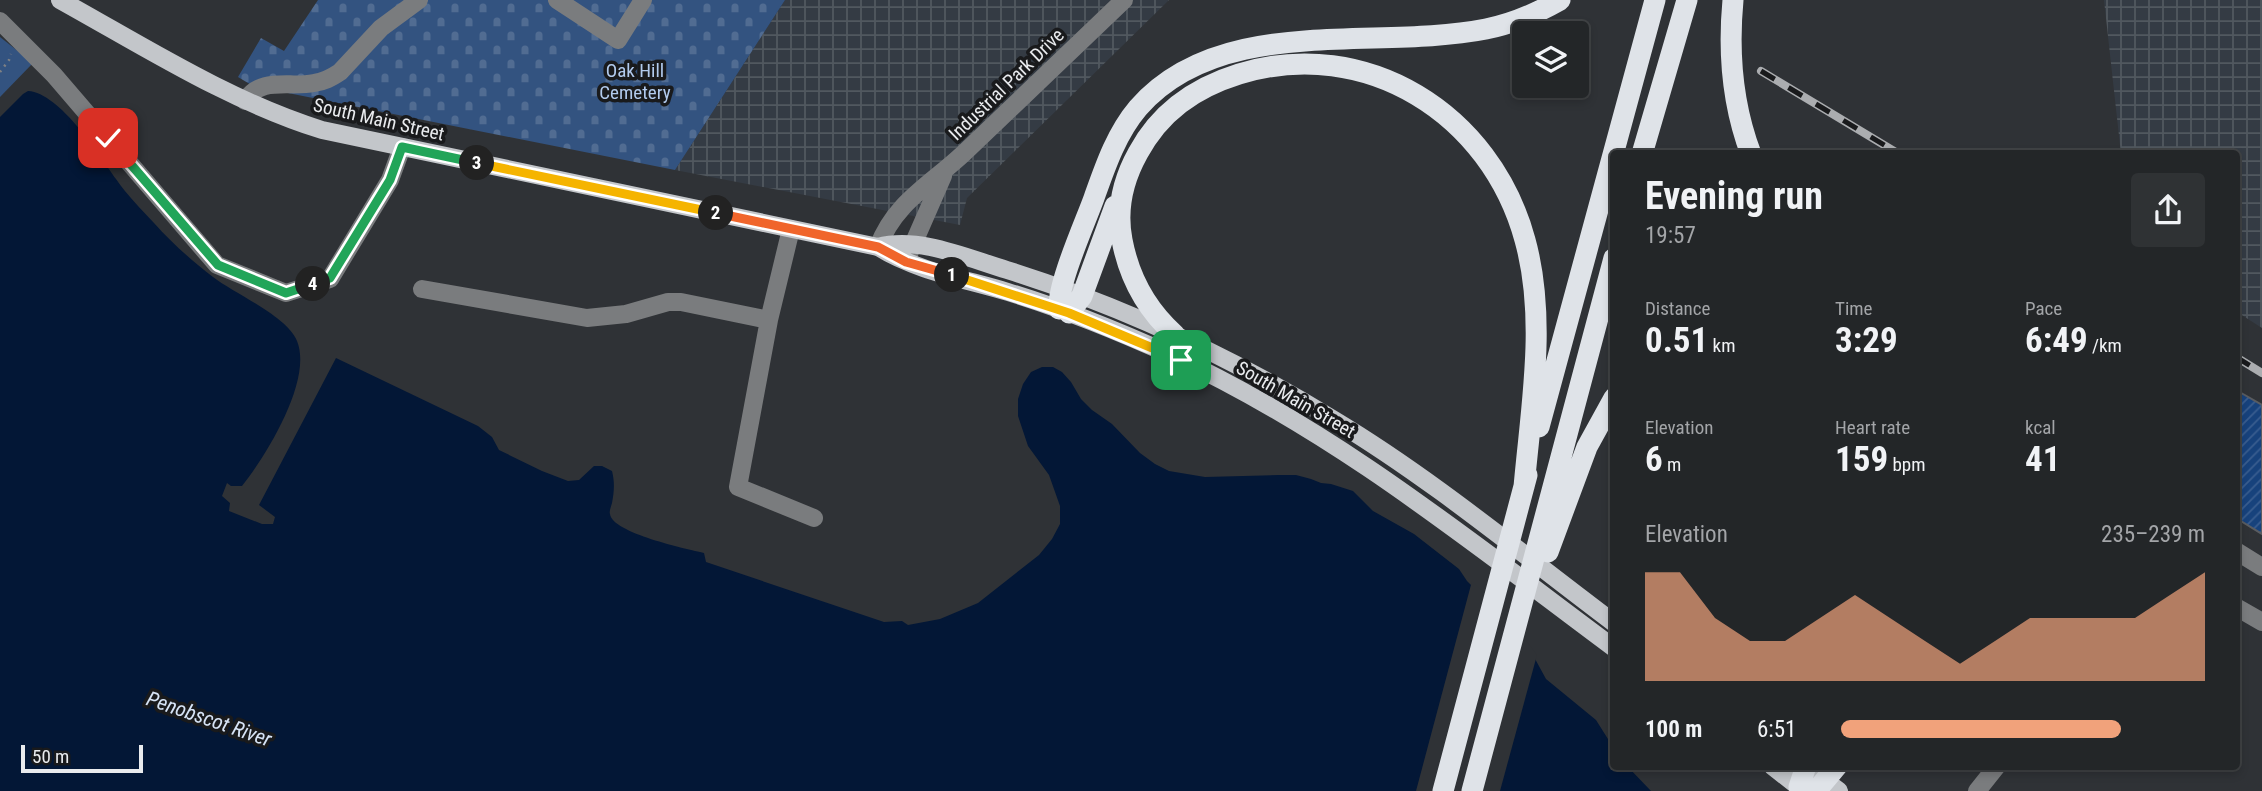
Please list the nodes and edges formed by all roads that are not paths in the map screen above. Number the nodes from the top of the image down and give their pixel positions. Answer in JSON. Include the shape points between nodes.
{"nodes":[{"id":1,"x":60,"y":0,"type":"edge"},
{"id":2,"x":419,"y":0,"type":"edge"},
{"id":3,"x":557,"y":0,"type":"edge"},
{"id":4,"x":643,"y":0,"type":"edge"},
{"id":5,"x":1124,"y":0,"type":"edge"},
{"id":6,"x":1560,"y":0,"type":"edge"},
{"id":7,"x":1655,"y":0,"type":"edge"},
{"id":8,"x":1687,"y":0,"type":"edge"},
{"id":9,"x":1733,"y":0,"type":"edge"},
{"id":10,"x":0,"y":21,"type":"edge"},
{"id":11,"x":245,"y":101,"type":"junction"},
{"id":12,"x":402,"y":147,"type":"junction"},
{"id":13,"x":1615,"y":150,"type":"edge"},
{"id":14,"x":1643,"y":150,"type":"edge"},
{"id":15,"x":1750,"y":150,"type":"edge"},
{"id":16,"x":1610,"y":167,"type":"edge"},
{"id":17,"x":946,"y":170,"type":"junction"},
{"id":18,"x":1125,"y":181,"type":"junction"},
{"id":19,"x":791,"y":229,"type":"junction"},
{"id":20,"x":878,"y":247,"type":"junction"},
{"id":21,"x":909,"y":253,"type":"junction"},
{"id":22,"x":1610,"y":275,"type":"edge"},
{"id":23,"x":422,"y":289,"type":"dead end"},
{"id":24,"x":1082,"y":296,"type":"junction"},
{"id":25,"x":1063,"y":303,"type":"junction"},
{"id":26,"x":769,"y":320,"type":"junction"},
{"id":27,"x":1175,"y":335,"type":"junction"},
{"id":28,"x":1610,"y":405,"type":"edge"},
{"id":29,"x":1524,"y":487,"type":"junction"},
{"id":30,"x":1559,"y":496,"type":"junction"},
{"id":31,"x":814,"y":518,"type":"dead end"},
{"id":32,"x":2240,"y":553,"type":"edge"},
{"id":33,"x":2262,"y":567,"type":"edge"},
{"id":34,"x":2240,"y":609,"type":"edge"},
{"id":35,"x":1610,"y":620,"type":"edge"},
{"id":36,"x":2262,"y":622,"type":"edge"},
{"id":37,"x":1610,"y":645,"type":"edge"},
{"id":38,"x":1782,"y":770,"type":"edge"},
{"id":39,"x":1809,"y":770,"type":"edge"},
{"id":40,"x":1994,"y":770,"type":"edge"},
{"id":41,"x":1820,"y":785,"type":"edge"},
{"id":42,"x":1443,"y":791,"type":"edge"},
{"id":43,"x":1472,"y":791,"type":"edge"},
{"id":44,"x":1977,"y":791,"type":"edge"}],
"edges":[{"from":1,"to":11,"type":"main road","name":"South Main Street"},
{"from":2,"to":11,"type":"street","via":[[381,28],[332,77],[316,83],[262,86]]},
{"from":3,"to":4,"type":"street","via":[[618,40]]},
{"from":5,"to":17,"type":"street","name":"Industrial Park Drive"},
{"from":6,"to":25,"type":"highway","via":[[1487,29],[1270,45],[1224,55],[1184,72],[1148,98],[1122,131],[1104,169]]},
{"from":7,"to":13,"type":"highway"},
{"from":8,"to":14,"type":"highway"},
{"from":9,"to":15,"type":"highway","via":[[1733,84]]},
{"from":10,"to":12,"type":"street","via":[[54,75],[218,265],[286,293],[330,278],[390,180]]},
{"from":11,"to":12,"type":"main road","name":"South Main Street","via":[[322,130]]},
{"from":12,"to":19,"type":"main road","name":"South Main Street"},
{"from":16,"to":29,"type":"highway"},
{"from":17,"to":20,"type":"street","name":"Industrial Park Drive","via":[[896,212]]},
{"from":17,"to":21,"type":"street","name":"Industrial Park Drive"},
{"from":18,"to":24,"type":"highway"},
{"from":18,"to":27,"type":"highway","via":[[1120,222],[1127,262],[1150,308]]},
{"from":18,"to":29,"type":"highway","via":[[1147,136],[1173,108],[1216,81],[1258,69],[1301,64],[1357,71],[1399,85],[1439,109],[1487,156],[1508,192],[1526,241],[1535,318]]},
{"from":19,"to":20,"type":"main road","name":"South Main Street"},
{"from":19,"to":26,"type":"street"},
{"from":20,"to":21,"type":"main road","name":"South Main Street","via":[[896,244]]},
{"from":21,"to":25,"type":"main road","name":"South Main Street","via":[[960,256]]},
{"from":22,"to":30,"type":"highway"},
{"from":23,"to":26,"type":"street","via":[[587,318],[626,314],[668,302],[694,303]]},
{"from":24,"to":25,"type":"highway"},
{"from":24,"to":27,"type":"main road","name":"South Main Street"},
{"from":25,"to":37,"type":"main road","name":"South Main Street","via":[[1234,386],[1312,430],[1399,487]]},
{"from":26,"to":31,"type":"street","via":[[738,488]]},
{"from":27,"to":35,"type":"main road","name":"South Main Street","via":[[1267,381],[1359,436]]},
{"from":28,"to":30,"type":"highway"},
{"from":29,"to":42,"type":"highway"},
{"from":30,"to":43,"type":"highway","via":[[1502,675]]},
{"from":32,"to":33,"type":"street"},
{"from":34,"to":36,"type":"street"},
{"from":38,"to":41,"type":"main road"},
{"from":39,"to":41,"type":"highway"},
{"from":40,"to":44,"type":"street"}]}
